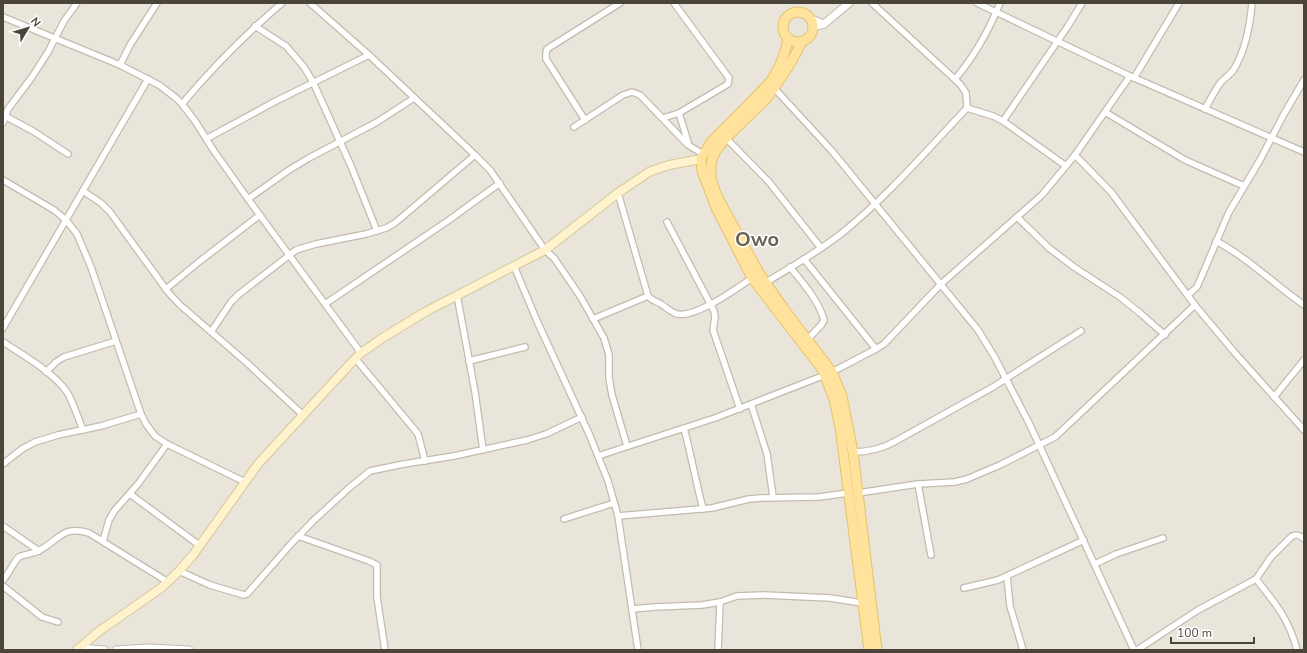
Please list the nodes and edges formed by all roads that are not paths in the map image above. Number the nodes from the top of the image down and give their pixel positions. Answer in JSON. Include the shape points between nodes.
{"nodes":[{"id":1,"x":77,"y":3,"type":"edge"},
{"id":2,"x":157,"y":3,"type":"edge"},
{"id":3,"x":282,"y":3,"type":"edge"},
{"id":4,"x":310,"y":3,"type":"edge"},
{"id":5,"x":620,"y":3,"type":"edge"},
{"id":6,"x":674,"y":3,"type":"edge"},
{"id":7,"x":793,"y":3,"type":"edge"},
{"id":8,"x":849,"y":3,"type":"edge"},
{"id":9,"x":872,"y":3,"type":"edge"},
{"id":10,"x":977,"y":3,"type":"edge"},
{"id":11,"x":1000,"y":3,"type":"edge"},
{"id":12,"x":1082,"y":3,"type":"edge"},
{"id":13,"x":1179,"y":3,"type":"edge"},
{"id":14,"x":1252,"y":3,"type":"edge"},
{"id":15,"x":803,"y":8,"type":"edge"},
{"id":16,"x":996,"y":12,"type":"junction"},
{"id":17,"x":791,"y":13,"type":"junction"},
{"id":18,"x":3,"y":18,"type":"edge"},
{"id":19,"x":812,"y":23,"type":"junction"},
{"id":20,"x":255,"y":26,"type":"junction"},
{"id":21,"x":55,"y":39,"type":"junction"},
{"id":22,"x":788,"y":39,"type":"junction"},
{"id":23,"x":1058,"y":41,"type":"junction"},
{"id":24,"x":802,"y":42,"type":"junction"},
{"id":25,"x":369,"y":55,"type":"junction"},
{"id":26,"x":120,"y":65,"type":"junction"},
{"id":27,"x":1132,"y":77,"type":"junction"},
{"id":28,"x":148,"y":78,"type":"junction"},
{"id":29,"x":955,"y":79,"type":"junction"},
{"id":30,"x":1304,"y":80,"type":"edge"},
{"id":31,"x":313,"y":82,"type":"junction"},
{"id":32,"x":775,"y":89,"type":"junction"},
{"id":33,"x":414,"y":98,"type":"junction"},
{"id":34,"x":182,"y":104,"type":"junction"},
{"id":35,"x":967,"y":108,"type":"junction"},
{"id":36,"x":1205,"y":109,"type":"junction"},
{"id":37,"x":1105,"y":112,"type":"junction"},
{"id":38,"x":679,"y":113,"type":"junction"},
{"id":39,"x":4,"y":116,"type":"edge"},
{"id":40,"x":663,"y":118,"type":"junction"},
{"id":41,"x":584,"y":120,"type":"junction"},
{"id":42,"x":1003,"y":121,"type":"junction"},
{"id":43,"x":3,"y":123,"type":"edge"},
{"id":44,"x":574,"y":127,"type":"dead end"},
{"id":45,"x":726,"y":138,"type":"junction"},
{"id":46,"x":1272,"y":138,"type":"junction"},
{"id":47,"x":206,"y":139,"type":"junction"},
{"id":48,"x":341,"y":142,"type":"junction"},
{"id":49,"x":688,"y":145,"type":"junction"},
{"id":50,"x":1304,"y":152,"type":"edge"},
{"id":51,"x":68,"y":154,"type":"dead end"},
{"id":52,"x":475,"y":155,"type":"junction"},
{"id":53,"x":1075,"y":155,"type":"junction"},
{"id":54,"x":702,"y":157,"type":"junction"},
{"id":55,"x":1066,"y":166,"type":"junction"},
{"id":56,"x":3,"y":180,"type":"edge"},
{"id":57,"x":500,"y":183,"type":"junction"},
{"id":58,"x":1244,"y":186,"type":"junction"},
{"id":59,"x":83,"y":191,"type":"junction"},
{"id":60,"x":618,"y":194,"type":"junction"},
{"id":61,"x":248,"y":199,"type":"junction"},
{"id":62,"x":875,"y":204,"type":"junction"},
{"id":63,"x":260,"y":215,"type":"junction"},
{"id":64,"x":1016,"y":217,"type":"junction"},
{"id":65,"x":66,"y":220,"type":"junction"},
{"id":66,"x":667,"y":222,"type":"dead end"},
{"id":67,"x":377,"y":231,"type":"junction"},
{"id":68,"x":1216,"y":241,"type":"junction"},
{"id":69,"x":820,"y":248,"type":"junction"},
{"id":70,"x":545,"y":250,"type":"junction"},
{"id":71,"x":289,"y":255,"type":"junction"},
{"id":72,"x":804,"y":259,"type":"junction"},
{"id":73,"x":748,"y":264,"type":"junction"},
{"id":74,"x":514,"y":266,"type":"junction"},
{"id":75,"x":790,"y":268,"type":"junction"},
{"id":76,"x":752,"y":278,"type":"junction"},
{"id":77,"x":765,"y":283,"type":"junction"},
{"id":78,"x":941,"y":284,"type":"junction"},
{"id":79,"x":166,"y":290,"type":"junction"},
{"id":80,"x":457,"y":295,"type":"junction"},
{"id":81,"x":1188,"y":295,"type":"junction"},
{"id":82,"x":648,"y":296,"type":"junction"},
{"id":83,"x":325,"y":304,"type":"junction"},
{"id":84,"x":710,"y":304,"type":"junction"},
{"id":85,"x":1195,"y":305,"type":"junction"},
{"id":86,"x":1304,"y":305,"type":"edge"},
{"id":87,"x":593,"y":319,"type":"junction"},
{"id":88,"x":3,"y":328,"type":"edge"},
{"id":89,"x":1082,"y":330,"type":"dead end"},
{"id":90,"x":211,"y":332,"type":"junction"},
{"id":91,"x":1165,"y":335,"type":"junction"},
{"id":92,"x":808,"y":339,"type":"junction"},
{"id":93,"x":116,"y":341,"type":"junction"},
{"id":94,"x":3,"y":342,"type":"edge"},
{"id":95,"x":525,"y":347,"type":"dead end"},
{"id":96,"x":876,"y":349,"type":"junction"},
{"id":97,"x":358,"y":356,"type":"junction"},
{"id":98,"x":1304,"y":360,"type":"edge"},
{"id":99,"x":469,"y":361,"type":"junction"},
{"id":100,"x":46,"y":372,"type":"junction"},
{"id":101,"x":829,"y":374,"type":"junction"},
{"id":102,"x":1006,"y":378,"type":"junction"},
{"id":103,"x":1274,"y":398,"type":"junction"},
{"id":104,"x":751,"y":404,"type":"junction"},
{"id":105,"x":740,"y":409,"type":"junction"},
{"id":106,"x":141,"y":414,"type":"junction"},
{"id":107,"x":303,"y":415,"type":"junction"},
{"id":108,"x":582,"y":417,"type":"junction"},
{"id":109,"x":684,"y":428,"type":"junction"},
{"id":110,"x":83,"y":430,"type":"junction"},
{"id":111,"x":1304,"y":430,"type":"edge"},
{"id":112,"x":167,"y":444,"type":"junction"},
{"id":113,"x":627,"y":446,"type":"junction"},
{"id":114,"x":1039,"y":446,"type":"junction"},
{"id":115,"x":483,"y":450,"type":"junction"},
{"id":116,"x":852,"y":452,"type":"junction"},
{"id":117,"x":598,"y":456,"type":"junction"},
{"id":118,"x":425,"y":461,"type":"junction"},
{"id":119,"x":3,"y":464,"type":"edge"},
{"id":120,"x":245,"y":482,"type":"junction"},
{"id":121,"x":918,"y":484,"type":"junction"},
{"id":122,"x":853,"y":493,"type":"junction"},
{"id":123,"x":130,"y":494,"type":"junction"},
{"id":124,"x":773,"y":497,"type":"junction"},
{"id":125,"x":614,"y":504,"type":"junction"},
{"id":126,"x":703,"y":509,"type":"junction"},
{"id":127,"x":618,"y":516,"type":"junction"},
{"id":128,"x":564,"y":519,"type":"dead end"},
{"id":129,"x":3,"y":526,"type":"edge"},
{"id":130,"x":298,"y":536,"type":"junction"},
{"id":131,"x":1163,"y":538,"type":"dead end"},
{"id":132,"x":1304,"y":539,"type":"edge"},
{"id":133,"x":1084,"y":540,"type":"junction"},
{"id":134,"x":103,"y":542,"type":"junction"},
{"id":135,"x":199,"y":545,"type":"junction"},
{"id":136,"x":39,"y":551,"type":"junction"},
{"id":137,"x":931,"y":555,"type":"dead end"},
{"id":138,"x":1095,"y":564,"type":"junction"},
{"id":139,"x":178,"y":571,"type":"junction"},
{"id":140,"x":1006,"y":577,"type":"junction"},
{"id":141,"x":1256,"y":578,"type":"junction"},
{"id":142,"x":3,"y":580,"type":"edge"},
{"id":143,"x":168,"y":582,"type":"junction"},
{"id":144,"x":3,"y":586,"type":"edge"},
{"id":145,"x":964,"y":588,"type":"dead end"},
{"id":146,"x":720,"y":602,"type":"junction"},
{"id":147,"x":862,"y":603,"type":"junction"},
{"id":148,"x":632,"y":609,"type":"junction"},
{"id":149,"x":58,"y":622,"type":"dead end"},
{"id":150,"x":78,"y":649,"type":"edge"},
{"id":151,"x":149,"y":649,"type":"edge"},
{"id":152,"x":104,"y":650,"type":"edge"},
{"id":153,"x":116,"y":650,"type":"edge"},
{"id":154,"x":189,"y":650,"type":"edge"},
{"id":155,"x":384,"y":650,"type":"edge"},
{"id":156,"x":638,"y":650,"type":"edge"},
{"id":157,"x":718,"y":650,"type":"edge"},
{"id":158,"x":869,"y":650,"type":"edge"},
{"id":159,"x":878,"y":650,"type":"edge"},
{"id":160,"x":1023,"y":650,"type":"edge"},
{"id":161,"x":1135,"y":650,"type":"edge"},
{"id":162,"x":1297,"y":650,"type":"edge"}],
"edges":[{"from":1,"to":21,"type":"street"},
{"from":2,"to":26,"type":"street"},
{"from":3,"to":20,"type":"street"},
{"from":4,"to":25,"type":"street"},
{"from":5,"to":41,"type":"street","via":[[547,49],[546,59]]},
{"from":6,"to":38,"type":"street","via":[[729,78],[728,84]]},
{"from":7,"to":17,"type":"main road"},
{"from":8,"to":19,"type":"street","via":[[824,24]]},
{"from":9,"to":29,"type":"street"},
{"from":10,"to":16,"type":"street"},
{"from":11,"to":16,"type":"street"},
{"from":12,"to":23,"type":"street"},
{"from":13,"to":27,"type":"street"},
{"from":14,"to":36,"type":"street","via":[[1248,34],[1238,62],[1221,82]]},
{"from":15,"to":17,"type":"main road"},
{"from":15,"to":19,"type":"main road"},
{"from":16,"to":23,"type":"street"},
{"from":16,"to":29,"type":"street","via":[[970,60]]},
{"from":17,"to":22,"type":"main road","via":[[782,25]]},
{"from":18,"to":21,"type":"street"},
{"from":19,"to":24,"type":"main road","via":[[811,34]]},
{"from":20,"to":31,"type":"street","via":[[286,46]]},
{"from":20,"to":34,"type":"street"},
{"from":21,"to":26,"type":"street"},
{"from":21,"to":39,"type":"street","via":[[32,78]]},
{"from":22,"to":24,"type":"main road"},
{"from":22,"to":54,"type":"main road","via":[[779,67],[771,81],[711,142]]},
{"from":23,"to":27,"type":"street"},
{"from":23,"to":42,"type":"street"},
{"from":24,"to":32,"type":"main road"},
{"from":25,"to":31,"type":"street"},
{"from":25,"to":33,"type":"street"},
{"from":26,"to":28,"type":"street"},
{"from":27,"to":36,"type":"street"},
{"from":27,"to":37,"type":"street"},
{"from":28,"to":34,"type":"street","via":[[167,90]]},
{"from":28,"to":59,"type":"street"},
{"from":29,"to":35,"type":"street","via":[[966,93]]},
{"from":30,"to":46,"type":"street"},
{"from":31,"to":47,"type":"street"},
{"from":31,"to":48,"type":"street"},
{"from":32,"to":45,"type":"main road"},
{"from":32,"to":62,"type":"street"},
{"from":33,"to":48,"type":"street"},
{"from":33,"to":52,"type":"street"},
{"from":34,"to":47,"type":"street"},
{"from":35,"to":42,"type":"street"},
{"from":35,"to":62,"type":"street"},
{"from":36,"to":46,"type":"street"},
{"from":37,"to":53,"type":"street"},
{"from":37,"to":58,"type":"street","via":[[1185,160]]},
{"from":38,"to":40,"type":"street"},
{"from":38,"to":49,"type":"street"},
{"from":39,"to":43,"type":"street"},
{"from":39,"to":51,"type":"street"},
{"from":40,"to":41,"type":"street","via":[[640,95],[632,92]]},
{"from":40,"to":49,"type":"street"},
{"from":41,"to":44,"type":"street"},
{"from":42,"to":55,"type":"street"},
{"from":45,"to":69,"type":"street","via":[[769,182]]},
{"from":45,"to":73,"type":"main road","via":[[713,156],[711,179]]},
{"from":46,"to":50,"type":"street"},
{"from":46,"to":58,"type":"street"},
{"from":47,"to":61,"type":"street"},
{"from":48,"to":61,"type":"street","via":[[295,166]]},
{"from":48,"to":67,"type":"street"},
{"from":49,"to":54,"type":"street"},
{"from":52,"to":57,"type":"street"},
{"from":52,"to":67,"type":"street","via":[[395,223]]},
{"from":53,"to":55,"type":"street"},
{"from":53,"to":81,"type":"street","via":[[1111,192]]},
{"from":54,"to":60,"type":"main road","via":[[658,168]]},
{"from":54,"to":73,"type":"main road","via":[[702,171],[713,202]]},
{"from":55,"to":64,"type":"street","via":[[1042,195]]},
{"from":56,"to":65,"type":"street","via":[[54,210]]},
{"from":57,"to":70,"type":"street"},
{"from":57,"to":83,"type":"street"},
{"from":58,"to":68,"type":"street"},
{"from":59,"to":65,"type":"street"},
{"from":59,"to":79,"type":"street","via":[[110,212]]},
{"from":60,"to":70,"type":"main road"},
{"from":60,"to":82,"type":"street"},
{"from":61,"to":63,"type":"street"},
{"from":62,"to":69,"type":"street","via":[[841,234]]},
{"from":62,"to":78,"type":"street"},
{"from":63,"to":71,"type":"street"},
{"from":63,"to":79,"type":"street"},
{"from":64,"to":78,"type":"street"},
{"from":64,"to":91,"type":"street","via":[[1050,248],[1125,301]]},
{"from":65,"to":88,"type":"street"},
{"from":65,"to":93,"type":"street","via":[[83,247]]},
{"from":66,"to":84,"type":"street"},
{"from":67,"to":71,"type":"street","via":[[303,247]]},
{"from":68,"to":81,"type":"street","via":[[1196,287]]},
{"from":68,"to":86,"type":"street","via":[[1234,251]]},
{"from":69,"to":72,"type":"street"},
{"from":70,"to":74,"type":"main road"},
{"from":70,"to":87,"type":"street","via":[[554,258],[573,285]]},
{"from":71,"to":83,"type":"street"},
{"from":71,"to":90,"type":"street","via":[[238,295]]},
{"from":72,"to":75,"type":"street"},
{"from":72,"to":96,"type":"street"},
{"from":73,"to":76,"type":"main road"},
{"from":73,"to":77,"type":"main road"},
{"from":74,"to":80,"type":"main road"},
{"from":74,"to":108,"type":"street"},
{"from":75,"to":77,"type":"street"},
{"from":75,"to":92,"type":"street","via":[[820,309],[824,320]]},
{"from":76,"to":84,"type":"street"},
{"from":76,"to":101,"type":"main road","via":[[776,312]]},
{"from":77,"to":92,"type":"main road"},
{"from":78,"to":96,"type":"street","via":[[884,344]]},
{"from":78,"to":102,"type":"street","via":[[978,330]]},
{"from":79,"to":90,"type":"street"},
{"from":80,"to":97,"type":"main road","via":[[398,328]]},
{"from":80,"to":99,"type":"street"},
{"from":81,"to":85,"type":"street"},
{"from":82,"to":84,"type":"street","via":[[671,312],[680,314],[694,312]]},
{"from":82,"to":87,"type":"street"},
{"from":83,"to":97,"type":"street"},
{"from":84,"to":105,"type":"street","via":[[715,317],[715,338]]},
{"from":85,"to":91,"type":"street"},
{"from":85,"to":103,"type":"street"},
{"from":87,"to":113,"type":"street","via":[[604,338],[609,355],[610,384]]},
{"from":89,"to":102,"type":"street"},
{"from":90,"to":107,"type":"street"},
{"from":91,"to":114,"type":"street","via":[[1055,438]]},
{"from":92,"to":101,"type":"main road"},
{"from":93,"to":100,"type":"street","via":[[64,357]]},
{"from":93,"to":106,"type":"street"},
{"from":94,"to":100,"type":"street"},
{"from":95,"to":99,"type":"street"},
{"from":96,"to":101,"type":"street"},
{"from":97,"to":107,"type":"main road"},
{"from":97,"to":118,"type":"street","via":[[418,434]]},
{"from":98,"to":103,"type":"street"},
{"from":99,"to":115,"type":"street"},
{"from":100,"to":110,"type":"street","via":[[67,392]]},
{"from":101,"to":104,"type":"street"},
{"from":101,"to":116,"type":"main road","via":[[838,385],[842,396]]},
{"from":101,"to":122,"type":"main road"},
{"from":102,"to":114,"type":"street"},
{"from":102,"to":116,"type":"street","via":[[888,445],[865,452]]},
{"from":103,"to":111,"type":"street"},
{"from":104,"to":105,"type":"street"},
{"from":104,"to":124,"type":"street","via":[[767,454]]},
{"from":105,"to":109,"type":"street"},
{"from":106,"to":110,"type":"street"},
{"from":106,"to":112,"type":"street","via":[[155,436]]},
{"from":107,"to":120,"type":"main road"},
{"from":108,"to":115,"type":"street","via":[[546,434]]},
{"from":108,"to":117,"type":"street"},
{"from":109,"to":113,"type":"street"},
{"from":109,"to":126,"type":"street"},
{"from":110,"to":119,"type":"street","via":[[35,442]]},
{"from":112,"to":120,"type":"street"},
{"from":112,"to":123,"type":"street"},
{"from":113,"to":117,"type":"street"},
{"from":114,"to":121,"type":"street","via":[[966,479]]},
{"from":114,"to":133,"type":"street"},
{"from":115,"to":118,"type":"street"},
{"from":116,"to":122,"type":"main road"},
{"from":117,"to":125,"type":"street"},
{"from":118,"to":130,"type":"street","via":[[370,471]]},
{"from":120,"to":135,"type":"main road"},
{"from":121,"to":122,"type":"street"},
{"from":121,"to":137,"type":"street"},
{"from":122,"to":124,"type":"street","via":[[819,497]]},
{"from":122,"to":147,"type":"main road"},
{"from":122,"to":159,"type":"main road"},
{"from":123,"to":134,"type":"street","via":[[109,520]]},
{"from":123,"to":135,"type":"street"},
{"from":124,"to":126,"type":"street","via":[[749,499]]},
{"from":125,"to":127,"type":"street"},
{"from":125,"to":128,"type":"street"},
{"from":126,"to":127,"type":"street"},
{"from":127,"to":148,"type":"street"},
{"from":129,"to":136,"type":"street"},
{"from":130,"to":139,"type":"street","via":[[244,595],[210,585]]},
{"from":130,"to":155,"type":"street","via":[[377,565],[377,597]]},
{"from":131,"to":138,"type":"street"},
{"from":132,"to":141,"type":"street","via":[[1292,536],[1271,557]]},
{"from":133,"to":138,"type":"street"},
{"from":133,"to":140,"type":"street"},
{"from":134,"to":136,"type":"street","via":[[89,533],[79,530],[67,531]]},
{"from":134,"to":143,"type":"street"},
{"from":135,"to":139,"type":"main road"},
{"from":136,"to":142,"type":"street","via":[[18,558]]},
{"from":138,"to":161,"type":"street"},
{"from":139,"to":143,"type":"main road"},
{"from":140,"to":145,"type":"street"},
{"from":140,"to":160,"type":"street","via":[[1010,606]]},
{"from":141,"to":161,"type":"street","via":[[1198,610]]},
{"from":141,"to":162,"type":"street","via":[[1286,619]]},
{"from":143,"to":150,"type":"main road"},
{"from":144,"to":149,"type":"street","via":[[42,617]]},
{"from":146,"to":147,"type":"street","via":[[737,596],[764,595],[830,598]]},
{"from":146,"to":148,"type":"street"},
{"from":146,"to":157,"type":"street"},
{"from":147,"to":158,"type":"main road"},
{"from":148,"to":156,"type":"street"},
{"from":150,"to":152,"type":"street"},
{"from":151,"to":153,"type":"street"},
{"from":151,"to":154,"type":"street"}]}
